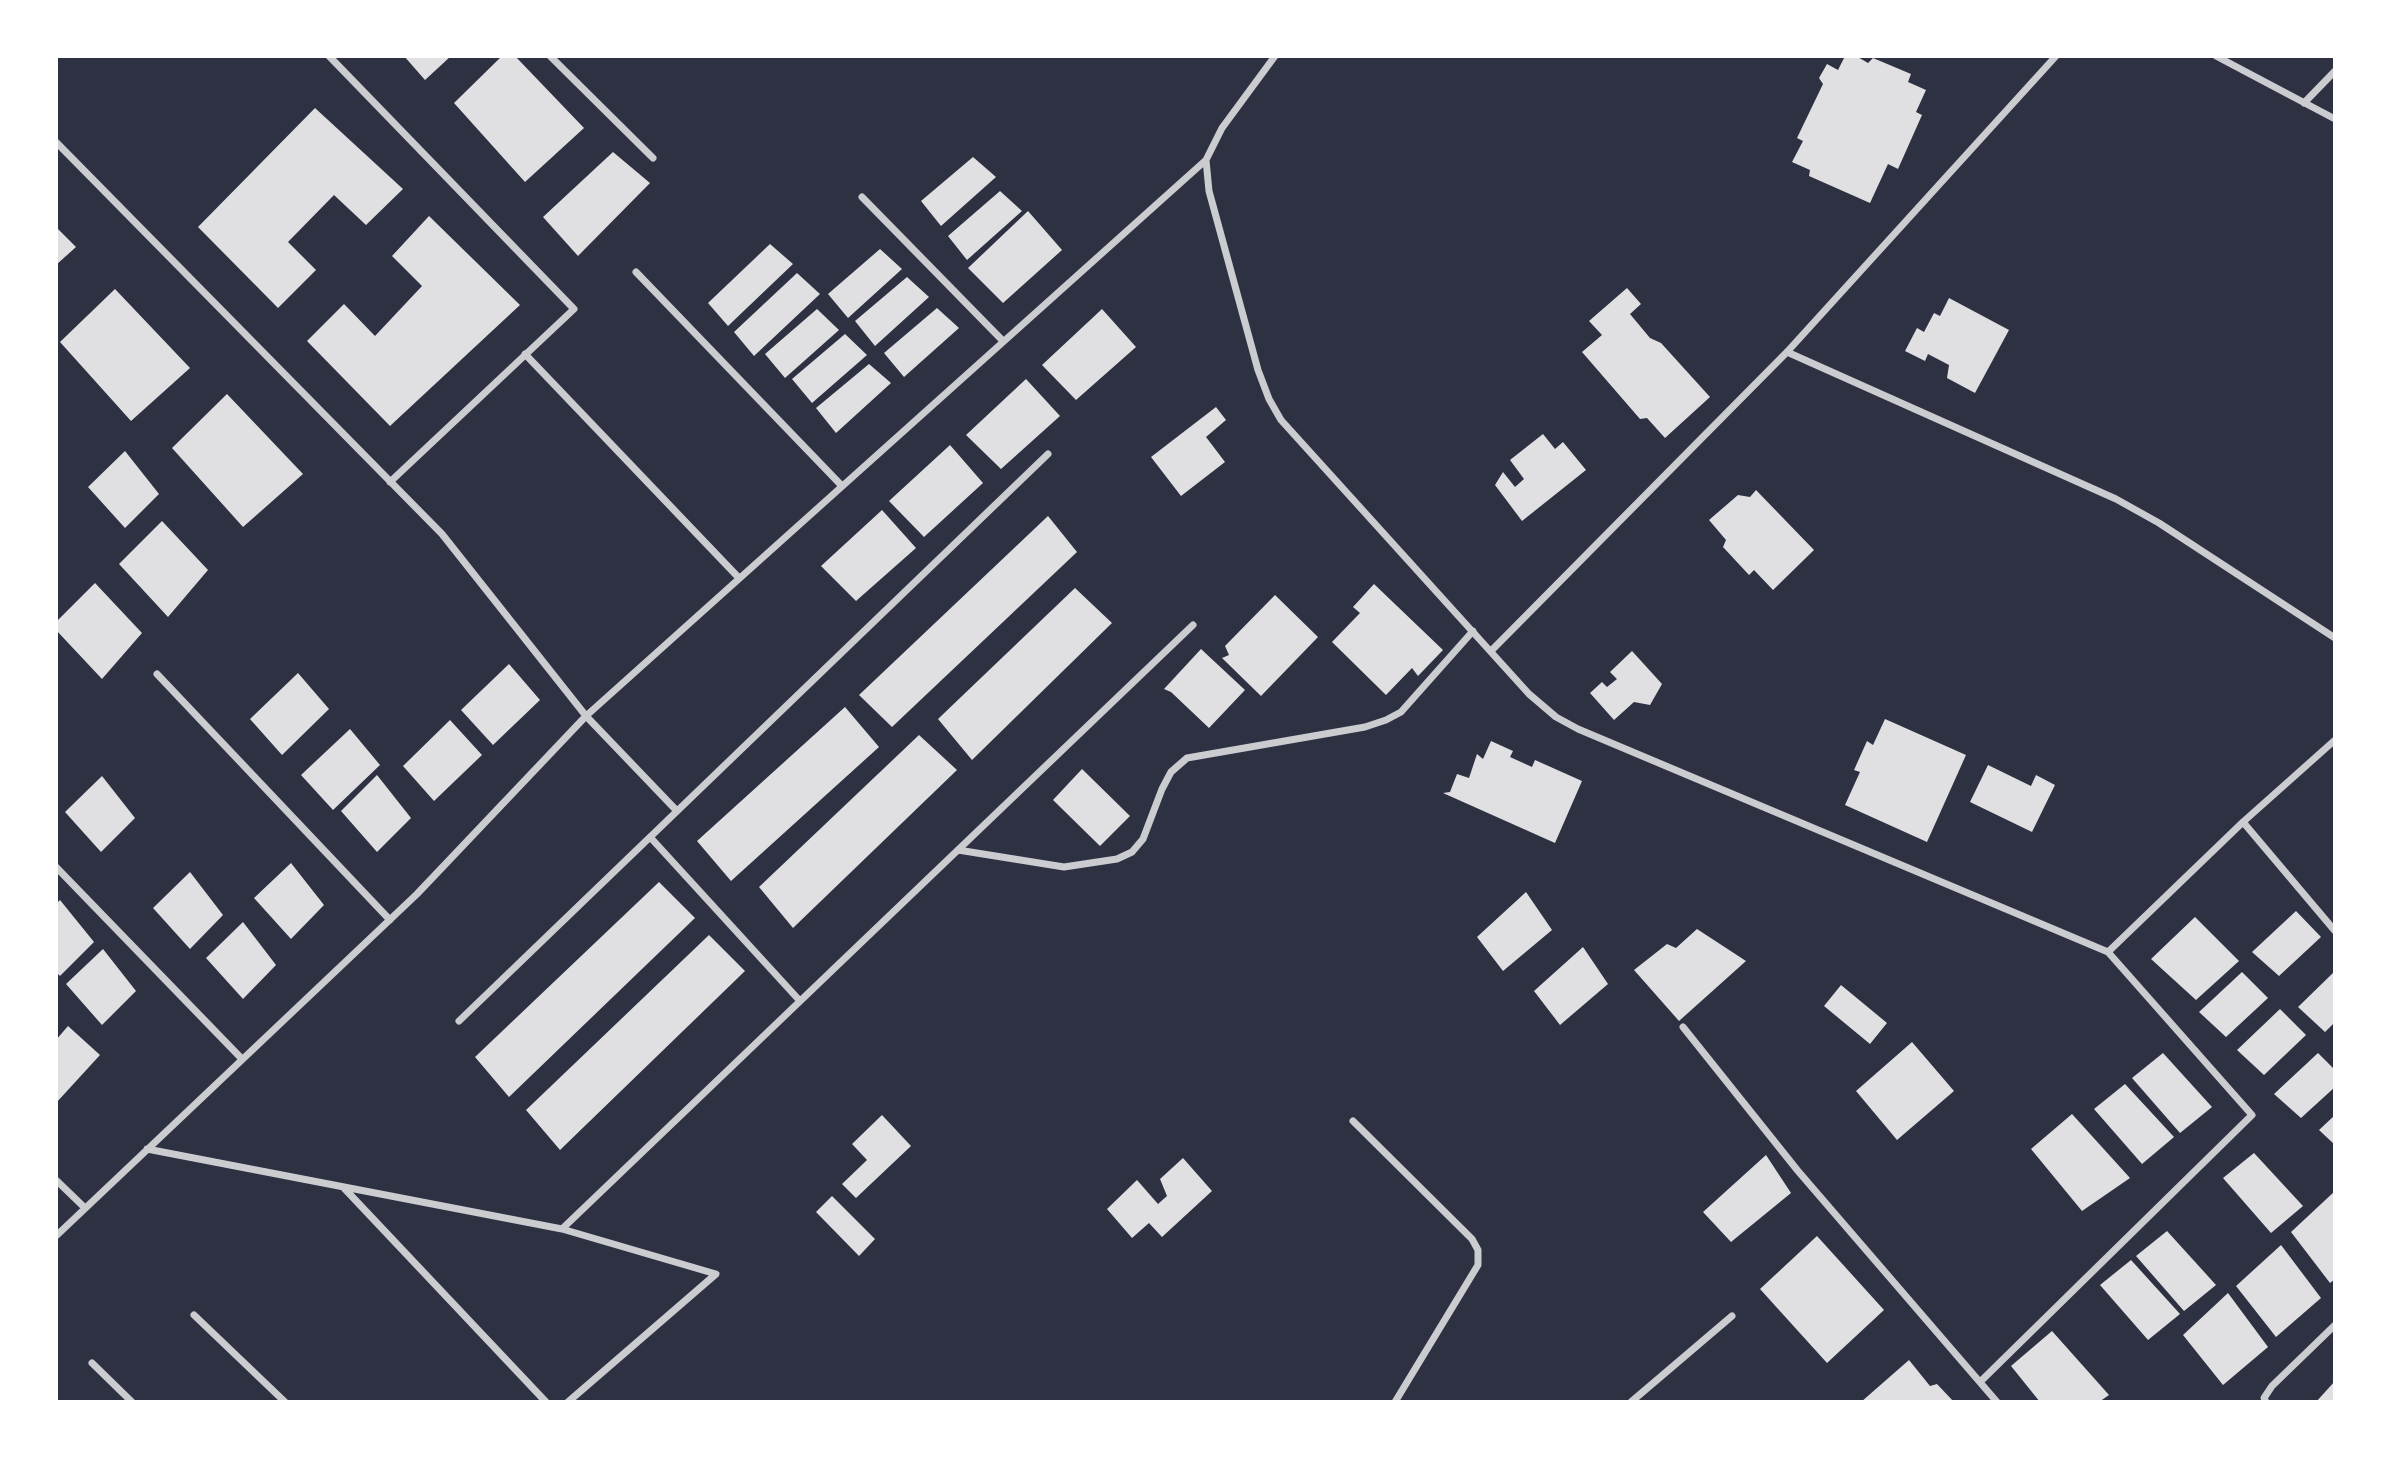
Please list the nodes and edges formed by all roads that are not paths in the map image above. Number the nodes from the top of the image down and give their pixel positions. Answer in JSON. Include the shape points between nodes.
{"nodes":[{"id":1,"x":329,"y":56,"type":"edge"},
{"id":2,"x":550,"y":56,"type":"edge"},
{"id":3,"x":1275,"y":56,"type":"edge"},
{"id":4,"x":2056,"y":56,"type":"edge"},
{"id":5,"x":2216,"y":56,"type":"edge"},
{"id":6,"x":2335,"y":71,"type":"edge"},
{"id":7,"x":2304,"y":103,"type":"junction"},
{"id":8,"x":2335,"y":120,"type":"edge"},
{"id":9,"x":56,"y":142,"type":"edge"},
{"id":10,"x":653,"y":158,"type":"dead end"},
{"id":11,"x":1206,"y":160,"type":"junction"},
{"id":12,"x":862,"y":197,"type":"dead end"},
{"id":13,"x":636,"y":272,"type":"dead end"},
{"id":14,"x":1003,"y":341,"type":"junction"},
{"id":15,"x":1787,"y":352,"type":"junction"},
{"id":16,"x":525,"y":355,"type":"junction"},
{"id":17,"x":1048,"y":454,"type":"dead end"},
{"id":18,"x":390,"y":482,"type":"junction"},
{"id":19,"x":842,"y":486,"type":"junction"},
{"id":20,"x":740,"y":578,"type":"junction"},
{"id":21,"x":1193,"y":625,"type":"dead end"},
{"id":22,"x":1473,"y":631,"type":"junction"},
{"id":23,"x":2335,"y":638,"type":"edge"},
{"id":24,"x":1491,"y":651,"type":"junction"},
{"id":25,"x":157,"y":674,"type":"dead end"},
{"id":26,"x":586,"y":716,"type":"junction"},
{"id":27,"x":2335,"y":740,"type":"edge"},
{"id":28,"x":677,"y":811,"type":"junction"},
{"id":29,"x":2243,"y":822,"type":"junction"},
{"id":30,"x":650,"y":837,"type":"junction"},
{"id":31,"x":958,"y":850,"type":"junction"},
{"id":32,"x":56,"y":867,"type":"edge"},
{"id":33,"x":390,"y":920,"type":"junction"},
{"id":34,"x":2335,"y":931,"type":"edge"},
{"id":35,"x":2108,"y":952,"type":"junction"},
{"id":36,"x":800,"y":1001,"type":"junction"},
{"id":37,"x":459,"y":1021,"type":"dead end"},
{"id":38,"x":1683,"y":1027,"type":"dead end"},
{"id":39,"x":242,"y":1059,"type":"junction"},
{"id":40,"x":1353,"y":1121,"type":"dead end"},
{"id":41,"x":147,"y":1149,"type":"junction"},
{"id":42,"x":56,"y":1180,"type":"edge"},
{"id":43,"x":343,"y":1187,"type":"junction"},
{"id":44,"x":85,"y":1208,"type":"junction"},
{"id":45,"x":562,"y":1228,"type":"junction"},
{"id":46,"x":56,"y":1236,"type":"edge"},
{"id":47,"x":194,"y":1315,"type":"dead end"},
{"id":48,"x":1732,"y":1316,"type":"dead end"},
{"id":49,"x":2335,"y":1325,"type":"edge"},
{"id":50,"x":92,"y":1363,"type":"dead end"},
{"id":51,"x":1980,"y":1382,"type":"junction"},
{"id":52,"x":132,"y":1402,"type":"edge"},
{"id":53,"x":285,"y":1402,"type":"edge"},
{"id":54,"x":546,"y":1402,"type":"edge"},
{"id":55,"x":568,"y":1402,"type":"edge"},
{"id":56,"x":1395,"y":1402,"type":"edge"},
{"id":57,"x":1631,"y":1402,"type":"edge"},
{"id":58,"x":1997,"y":1402,"type":"edge"},
{"id":59,"x":2266,"y":1402,"type":"edge"}],
"edges":[{"from":1,"to":16,"type":"street","via":[[574,309]]},
{"from":2,"to":10,"type":"street"},
{"from":3,"to":11,"type":"street","via":[[1222,128]]},
{"from":4,"to":15,"type":"street"},
{"from":5,"to":7,"type":"street"},
{"from":6,"to":7,"type":"street"},
{"from":7,"to":8,"type":"street"},
{"from":9,"to":18,"type":"street"},
{"from":11,"to":14,"type":"street"},
{"from":11,"to":22,"type":"street","via":[[1209,191],[1269,399],[1281,420]]},
{"from":12,"to":14,"type":"street"},
{"from":13,"to":19,"type":"street"},
{"from":14,"to":19,"type":"street"},
{"from":15,"to":23,"type":"street","via":[[2140,512]]},
{"from":15,"to":24,"type":"street"},
{"from":16,"to":18,"type":"street"},
{"from":16,"to":20,"type":"street"},
{"from":17,"to":28,"type":"street"},
{"from":18,"to":26,"type":"street","via":[[442,534]]},
{"from":19,"to":20,"type":"street"},
{"from":20,"to":26,"type":"street"},
{"from":21,"to":31,"type":"street"},
{"from":22,"to":24,"type":"street"},
{"from":22,"to":31,"type":"street","via":[[1401,712],[1387,720],[1187,758],[1171,772],[1143,839],[1132,852],[1117,859],[1064,867]]},
{"from":24,"to":35,"type":"street","via":[[1529,694],[1578,729]]},
{"from":25,"to":33,"type":"street"},
{"from":26,"to":28,"type":"street"},
{"from":26,"to":33,"type":"street"},
{"from":27,"to":29,"type":"street"},
{"from":28,"to":30,"type":"street"},
{"from":29,"to":34,"type":"street"},
{"from":29,"to":35,"type":"street"},
{"from":30,"to":36,"type":"street"},
{"from":30,"to":37,"type":"street"},
{"from":31,"to":36,"type":"street"},
{"from":32,"to":39,"type":"street"},
{"from":33,"to":39,"type":"street"},
{"from":35,"to":51,"type":"street","via":[[2252,1115]]},
{"from":36,"to":45,"type":"street"},
{"from":38,"to":51,"type":"street","via":[[1798,1171]]},
{"from":39,"to":41,"type":"street"},
{"from":40,"to":56,"type":"street","via":[[1478,1250],[1478,1265]]},
{"from":41,"to":43,"type":"street"},
{"from":41,"to":44,"type":"street"},
{"from":42,"to":44,"type":"street"},
{"from":43,"to":45,"type":"street"},
{"from":43,"to":54,"type":"street"},
{"from":44,"to":46,"type":"street"},
{"from":45,"to":55,"type":"street","via":[[716,1274]]},
{"from":47,"to":53,"type":"street"},
{"from":48,"to":57,"type":"street"},
{"from":49,"to":59,"type":"street","via":[[2272,1386]]},
{"from":50,"to":52,"type":"street"},
{"from":51,"to":58,"type":"street"}]}
